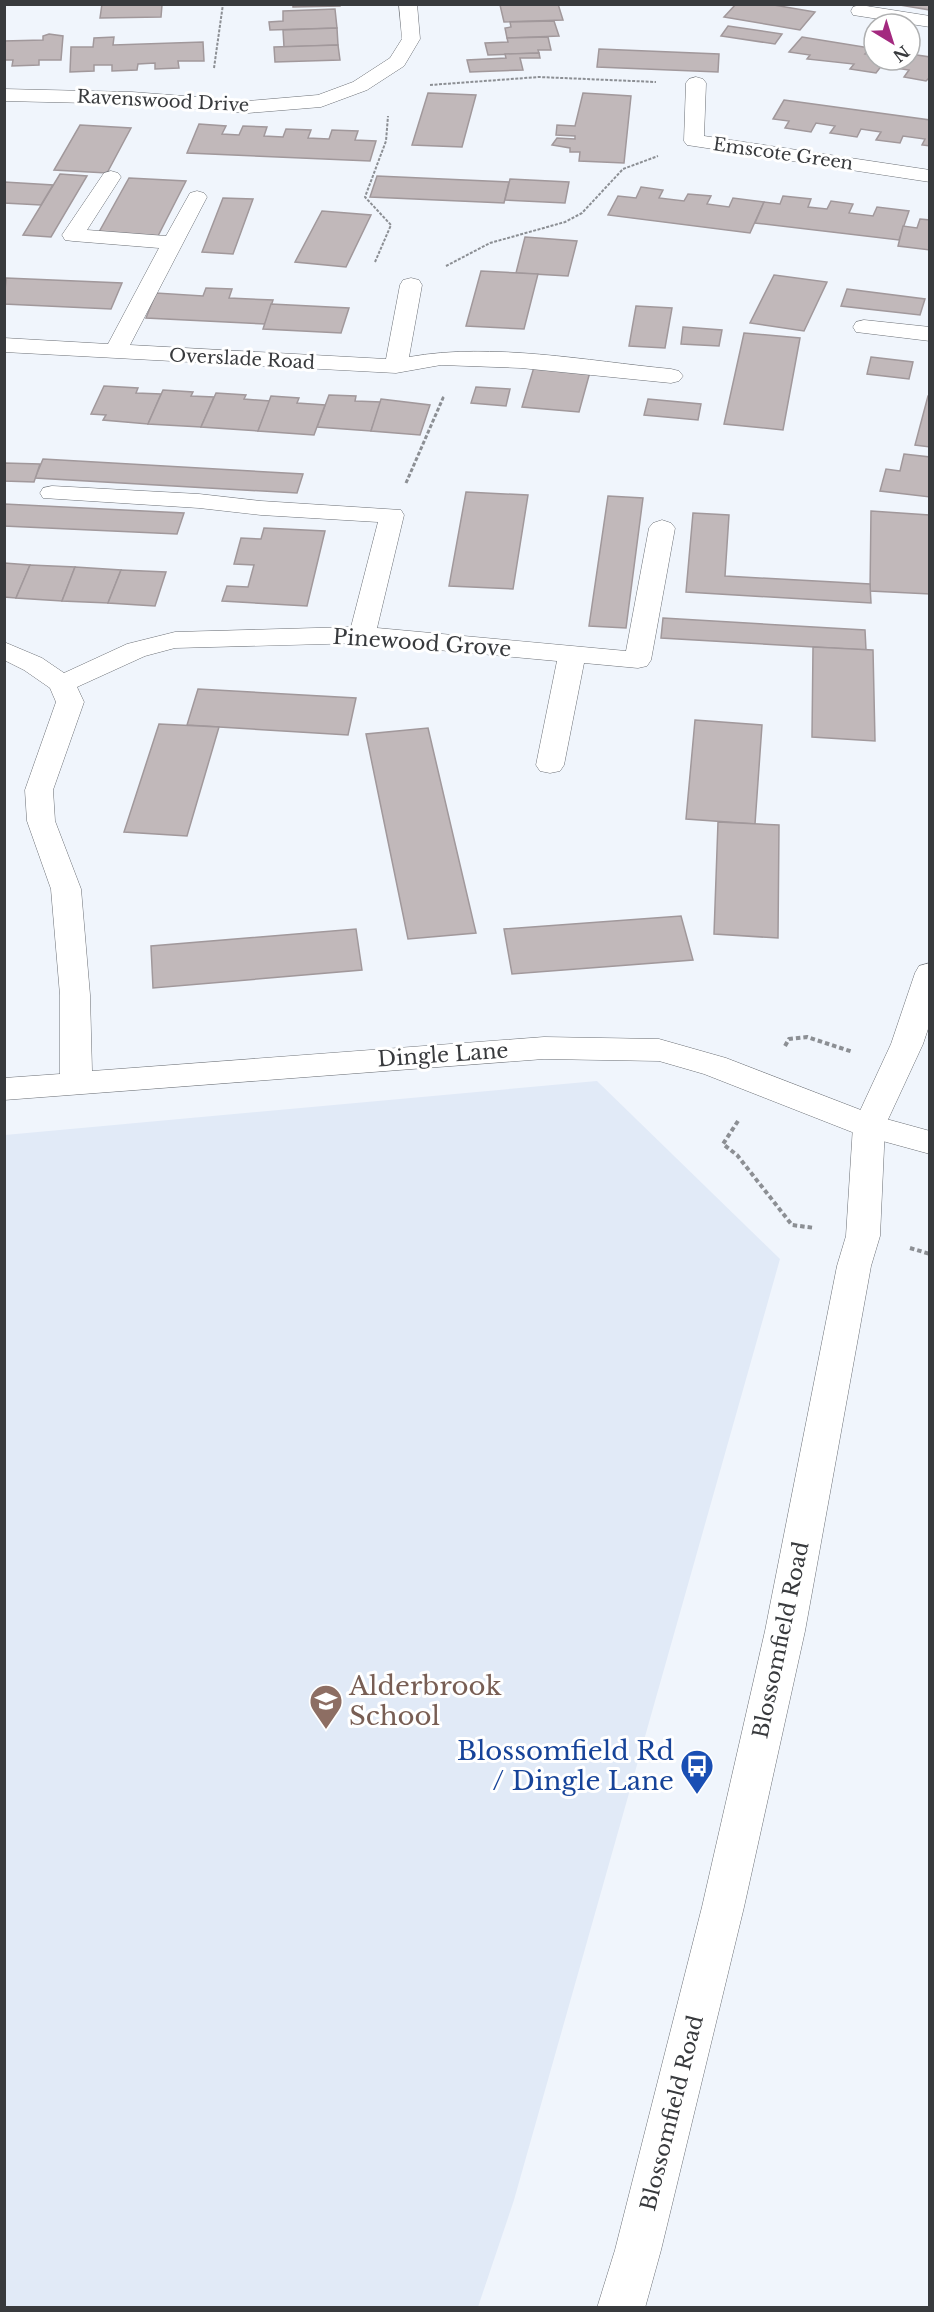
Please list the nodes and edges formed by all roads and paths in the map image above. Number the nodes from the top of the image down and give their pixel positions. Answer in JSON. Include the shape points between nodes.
{"nodes":[{"id":1,"x":224,"y":4,"type":"edge"},
{"id":2,"x":408,"y":4,"type":"edge"},
{"id":3,"x":860,"y":11,"type":"dead end"},
{"id":4,"x":864,"y":12,"type":"edge"},
{"id":5,"x":696,"y":83,"type":"joint"},
{"id":6,"x":360,"y":86,"type":"junction"},
{"id":7,"x":390,"y":88,"type":"junction"},
{"id":8,"x":4,"y":95,"type":"edge"},
{"id":9,"x":204,"y":103,"type":"junction"},
{"id":10,"x":694,"y":141,"type":"junction"},
{"id":11,"x":930,"y":176,"type":"edge"},
{"id":12,"x":111,"y":177,"type":"dead end"},
{"id":13,"x":197,"y":197,"type":"dead end"},
{"id":14,"x":173,"y":243,"type":"junction"},
{"id":15,"x":411,"y":285,"type":"junction"},
{"id":16,"x":864,"y":327,"type":"dead end"},
{"id":17,"x":930,"y":334,"type":"edge"},
{"id":18,"x":4,"y":345,"type":"edge"},
{"id":19,"x":115,"y":351,"type":"junction"},
{"id":20,"x":396,"y":366,"type":"junction"},
{"id":21,"x":671,"y":376,"type":"dead end"},
{"id":22,"x":52,"y":493,"type":"dead end"},
{"id":23,"x":392,"y":514,"type":"junction"},
{"id":24,"x":662,"y":528,"type":"dead end"},
{"id":25,"x":362,"y":635,"type":"junction"},
{"id":26,"x":4,"y":650,"type":"edge"},
{"id":27,"x":572,"y":654,"type":"junction"},
{"id":28,"x":62,"y":684,"type":"junction"},
{"id":29,"x":550,"y":765,"type":"dead end"},
{"id":30,"x":930,"y":973,"type":"edge"},
{"id":31,"x":76,"y":1083,"type":"junction"},
{"id":32,"x":4,"y":1089,"type":"edge"},
{"id":33,"x":869,"y":1126,"type":"junction"},
{"id":34,"x":930,"y":1143,"type":"edge"},
{"id":35,"x":621,"y":2307,"type":"edge"}],
"edges":[{"from":1,"to":9,"type":"path","via":[[213,81]]},
{"from":2,"to":6,"type":"street","name":"Ravenswood Drive","via":[[411,39],[397,62]]},
{"from":3,"to":4,"type":"street"},
{"from":5,"to":7,"type":"path","via":[[539,77]]},
{"from":5,"to":10,"type":"street","name":"Emscote Green"},
{"from":6,"to":7,"type":"path"},
{"from":6,"to":9,"type":"street","name":"Ravenswood Drive","via":[[321,100],[248,107]]},
{"from":7,"to":15,"type":"path","via":[[387,141],[365,197],[391,225],[369,277]]},
{"from":8,"to":9,"type":"street","name":"Ravenswood Drive"},
{"from":10,"to":11,"type":"street","name":"Emscote Green"},
{"from":10,"to":15,"type":"path","via":[[623,170],[582,213],[565,222],[490,243]]},
{"from":12,"to":14,"type":"street","via":[[73,235]]},
{"from":13,"to":14,"type":"street"},
{"from":14,"to":19,"type":"street"},
{"from":15,"to":20,"type":"street"},
{"from":16,"to":17,"type":"street"},
{"from":18,"to":19,"type":"street","name":"Overslade Road"},
{"from":19,"to":20,"type":"street","name":"Overslade Road"},
{"from":20,"to":21,"type":"street","name":"Overslade Road","via":[[441,358],[521,361]]},
{"from":20,"to":23,"type":"path","via":[[443,398]]},
{"from":22,"to":23,"type":"street"},
{"from":23,"to":25,"type":"street"},
{"from":24,"to":27,"type":"street","name":"Pinewood Grove","via":[[638,660]]},
{"from":25,"to":27,"type":"street","name":"Pinewood Grove"},
{"from":25,"to":28,"type":"street","name":"Pinewood Grove","via":[[175,640],[136,650]]},
{"from":26,"to":28,"type":"street","via":[[33,663]]},
{"from":27,"to":29,"type":"street"},
{"from":28,"to":31,"type":"street","via":[[70,702],[39,790],[41,821],[66,889],[75,995]]},
{"from":30,"to":33,"type":"street","name":"Blossomfield Road","via":[[907,1044]]},
{"from":31,"to":32,"type":"street","name":"Dingle Lane"},
{"from":31,"to":33,"type":"street","name":"Dingle Lane","via":[[544,1048],[659,1050],[715,1066]]},
{"from":33,"to":34,"type":"street","name":"Dingle Lane"},
{"from":33,"to":35,"type":"street","name":"Blossomfield Road","via":[[863,1236],[854,1266],[785,1631],[723,1907]]}]}
